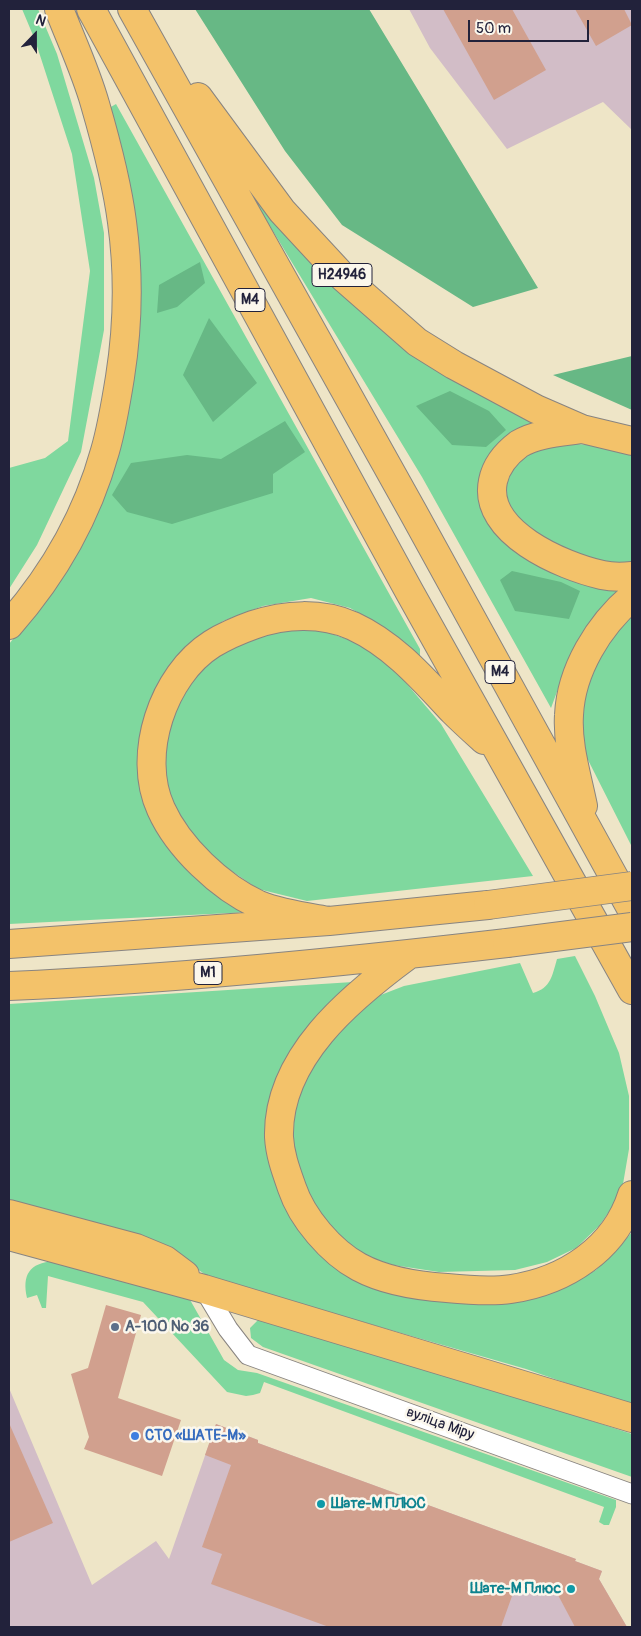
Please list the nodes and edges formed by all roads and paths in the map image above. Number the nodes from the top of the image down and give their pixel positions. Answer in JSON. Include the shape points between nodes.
{"nodes":[{"id":1,"x":60,"y":9,"type":"edge"},
{"id":2,"x":92,"y":9,"type":"edge"},
{"id":3,"x":133,"y":9,"type":"edge"},
{"id":4,"x":582,"y":429,"type":"junction"},
{"id":5,"x":632,"y":441,"type":"edge"},
{"id":6,"x":632,"y":576,"type":"edge"},
{"id":7,"x":632,"y":597,"type":"edge"},
{"id":8,"x":9,"y":625,"type":"edge"},
{"id":9,"x":503,"y":758,"type":"junction"},
{"id":10,"x":588,"y":832,"type":"junction"},
{"id":11,"x":632,"y":886,"type":"edge"},
{"id":12,"x":632,"y":910,"type":"edge"},
{"id":13,"x":329,"y":921,"type":"junction"},
{"id":14,"x":632,"y":927,"type":"edge"},
{"id":15,"x":9,"y":944,"type":"edge"},
{"id":16,"x":407,"y":956,"type":"junction"},
{"id":17,"x":9,"y":986,"type":"edge"},
{"id":18,"x":631,"y":993,"type":"edge"},
{"id":19,"x":632,"y":1195,"type":"edge"},
{"id":20,"x":9,"y":1214,"type":"edge"},
{"id":21,"x":9,"y":1236,"type":"edge"},
{"id":22,"x":204,"y":1289,"type":"junction"},
{"id":23,"x":632,"y":1418,"type":"edge"},
{"id":24,"x":632,"y":1494,"type":"edge"}],
"edges":[{"from":1,"to":8,"type":"highway","via":[[95,103],[113,176],[126,265],[126,322],[115,407],[93,487],[53,567]]},
{"from":2,"to":9,"type":"highway","number":"М4"},
{"from":3,"to":4,"type":"highway","number":"Н24946","via":[[282,211],[344,278],[418,342],[454,366]]},
{"from":3,"to":10,"type":"highway","number":"М4"},
{"from":4,"to":5,"type":"highway","number":"Н24946"},
{"from":4,"to":6,"type":"highway","via":[[545,435],[520,444],[506,455],[495,473],[491,491],[497,512],[531,546],[553,558],[604,576]]},
{"from":7,"to":10,"type":"highway","via":[[609,619],[595,640],[573,689],[569,716],[571,749]]},
{"from":9,"to":13,"type":"highway","via":[[390,648],[352,626],[334,620],[312,616],[283,617],[260,623],[238,630],[211,645],[190,664],[162,708],[154,731],[152,758],[160,807],[191,854],[234,890],[259,905]]},
{"from":9,"to":18,"type":"highway","number":"М4"},
{"from":10,"to":12,"type":"highway","number":"М4"},
{"from":11,"to":13,"type":"highway","bridge":true},
{"from":13,"to":15,"type":"highway"},
{"from":14,"to":16,"type":"highway","number":"М1","bridge":true},
{"from":16,"to":17,"type":"highway","number":"М1","via":[[101,982]]},
{"from":16,"to":19,"type":"highway","via":[[373,981],[332,1019],[289,1084],[279,1136],[282,1162],[309,1223],[358,1267],[390,1279],[465,1290],[510,1289],[546,1281],[574,1268],[603,1246],[627,1212]]},
{"from":20,"to":22,"type":"highway","via":[[136,1248],[165,1260]]},
{"from":21,"to":22,"type":"highway"},
{"from":22,"to":23,"type":"highway"},
{"from":22,"to":24,"type":"street","name":"вуліца Міру","via":[[248,1355]]}]}
